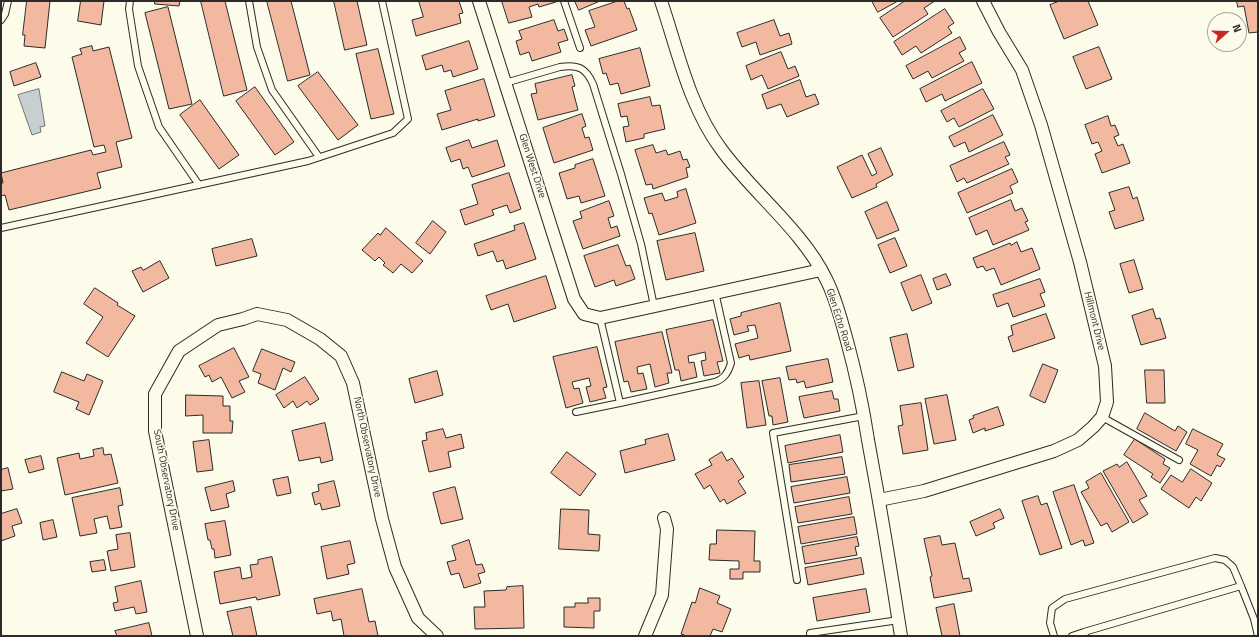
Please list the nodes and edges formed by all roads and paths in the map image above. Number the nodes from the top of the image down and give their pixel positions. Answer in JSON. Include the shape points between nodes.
{"nodes":[{"id":1,"x":8,"y":1,"type":"edge"},
{"id":2,"x":130,"y":1,"type":"edge"},
{"id":3,"x":249,"y":1,"type":"edge"},
{"id":4,"x":382,"y":1,"type":"edge"},
{"id":5,"x":479,"y":1,"type":"edge"},
{"id":6,"x":564,"y":1,"type":"edge"},
{"id":7,"x":661,"y":1,"type":"edge"},
{"id":8,"x":983,"y":1,"type":"edge"},
{"id":9,"x":1,"y":20,"type":"edge"},
{"id":10,"x":580,"y":48,"type":"dead end"},
{"id":11,"x":505,"y":83,"type":"junction"},
{"id":12,"x":319,"y":157,"type":"junction"},
{"id":13,"x":199,"y":185,"type":"junction"},
{"id":14,"x":1,"y":228,"type":"edge"},
{"id":15,"x":821,"y":270,"type":"junction"},
{"id":16,"x":715,"y":292,"type":"junction"},
{"id":17,"x":654,"y":306,"type":"junction"},
{"id":18,"x":600,"y":318,"type":"junction"},
{"id":19,"x":243,"y":319,"type":"joint"},
{"id":20,"x":620,"y":402,"type":"junction"},
{"id":21,"x":576,"y":412,"type":"dead end"},
{"id":22,"x":864,"y":416,"type":"junction"},
{"id":23,"x":1102,"y":417,"type":"junction"},
{"id":24,"x":1179,"y":460,"type":"dead end"},
{"id":25,"x":879,"y":500,"type":"junction"},
{"id":26,"x":664,"y":518,"type":"dead end"},
{"id":27,"x":797,"y":580,"type":"dead end"},
{"id":28,"x":1242,"y":586,"type":"junction"},
{"id":29,"x":899,"y":620,"type":"junction"},
{"id":30,"x":1085,"y":634,"type":"edge"},
{"id":31,"x":197,"y":636,"type":"edge"},
{"id":32,"x":437,"y":636,"type":"edge"},
{"id":33,"x":645,"y":636,"type":"edge"},
{"id":34,"x":810,"y":636,"type":"edge"},
{"id":35,"x":901,"y":636,"type":"edge"},
{"id":36,"x":1054,"y":636,"type":"edge"},
{"id":37,"x":1072,"y":636,"type":"edge"},
{"id":38,"x":1258,"y":636,"type":"edge"}],
"edges":[{"from":1,"to":9,"type":"lane"},
{"from":2,"to":13,"type":"lane","via":[[128,9],[138,66],[159,127]]},
{"from":3,"to":12,"type":"lane","via":[[257,47],[272,90]]},
{"from":4,"to":12,"type":"lane","via":[[408,119],[393,133]]},
{"from":5,"to":11,"type":"street","name":"Glen West Drive"},
{"from":6,"to":10,"type":"lane"},
{"from":7,"to":15,"type":"street","name":"Glen Echo Road","via":[[691,94],[708,130],[733,165],[804,244]]},
{"from":8,"to":23,"type":"street","name":"Hillmont Drive","via":[[1022,70],[1041,125],[1080,262],[1105,366],[1107,402]]},
{"from":11,"to":17,"type":"lane","via":[[560,67],[582,68],[588,73],[641,244]]},
{"from":11,"to":18,"type":"street","name":"Glen West Drive","via":[[574,299],[584,314]]},
{"from":12,"to":13,"type":"lane"},
{"from":13,"to":14,"type":"lane"},
{"from":15,"to":16,"type":"street"},
{"from":15,"to":22,"type":"street","name":"Glen Echo Road","via":[[841,317]]},
{"from":16,"to":17,"type":"street"},
{"from":16,"to":20,"type":"lane","via":[[730,363],[728,372],[722,380]]},
{"from":17,"to":18,"type":"street"},
{"from":18,"to":20,"type":"lane"},
{"from":19,"to":31,"type":"street","name":"South Observatory Drive","via":[[218,325],[179,351],[155,394],[155,431]]},
{"from":19,"to":32,"type":"street","name":"North Observatory Drive","via":[[257,314],[287,320],[320,339],[341,356],[353,383],[395,566],[418,618]]},
{"from":20,"to":21,"type":"lane"},
{"from":22,"to":25,"type":"street","name":"Glen Echo Road"},
{"from":22,"to":27,"type":"lane","via":[[773,433]]},
{"from":23,"to":24,"type":"lane"},
{"from":23,"to":25,"type":"street","name":"Hillmont Drive","via":[[1078,440],[1054,451],[924,491]]},
{"from":25,"to":29,"type":"street","name":"Glen Echo Road"},
{"from":26,"to":33,"type":"street","via":[[667,529],[662,595]]},
{"from":28,"to":30,"type":"lane"},
{"from":28,"to":36,"type":"lane","via":[[1233,567],[1225,560],[1215,558],[1065,599],[1052,608],[1050,623]]},
{"from":28,"to":38,"type":"lane"},
{"from":29,"to":34,"type":"lane","via":[[810,633]]},
{"from":29,"to":35,"type":"street","name":"Glen Echo Road"},
{"from":30,"to":37,"type":"lane"}]}
